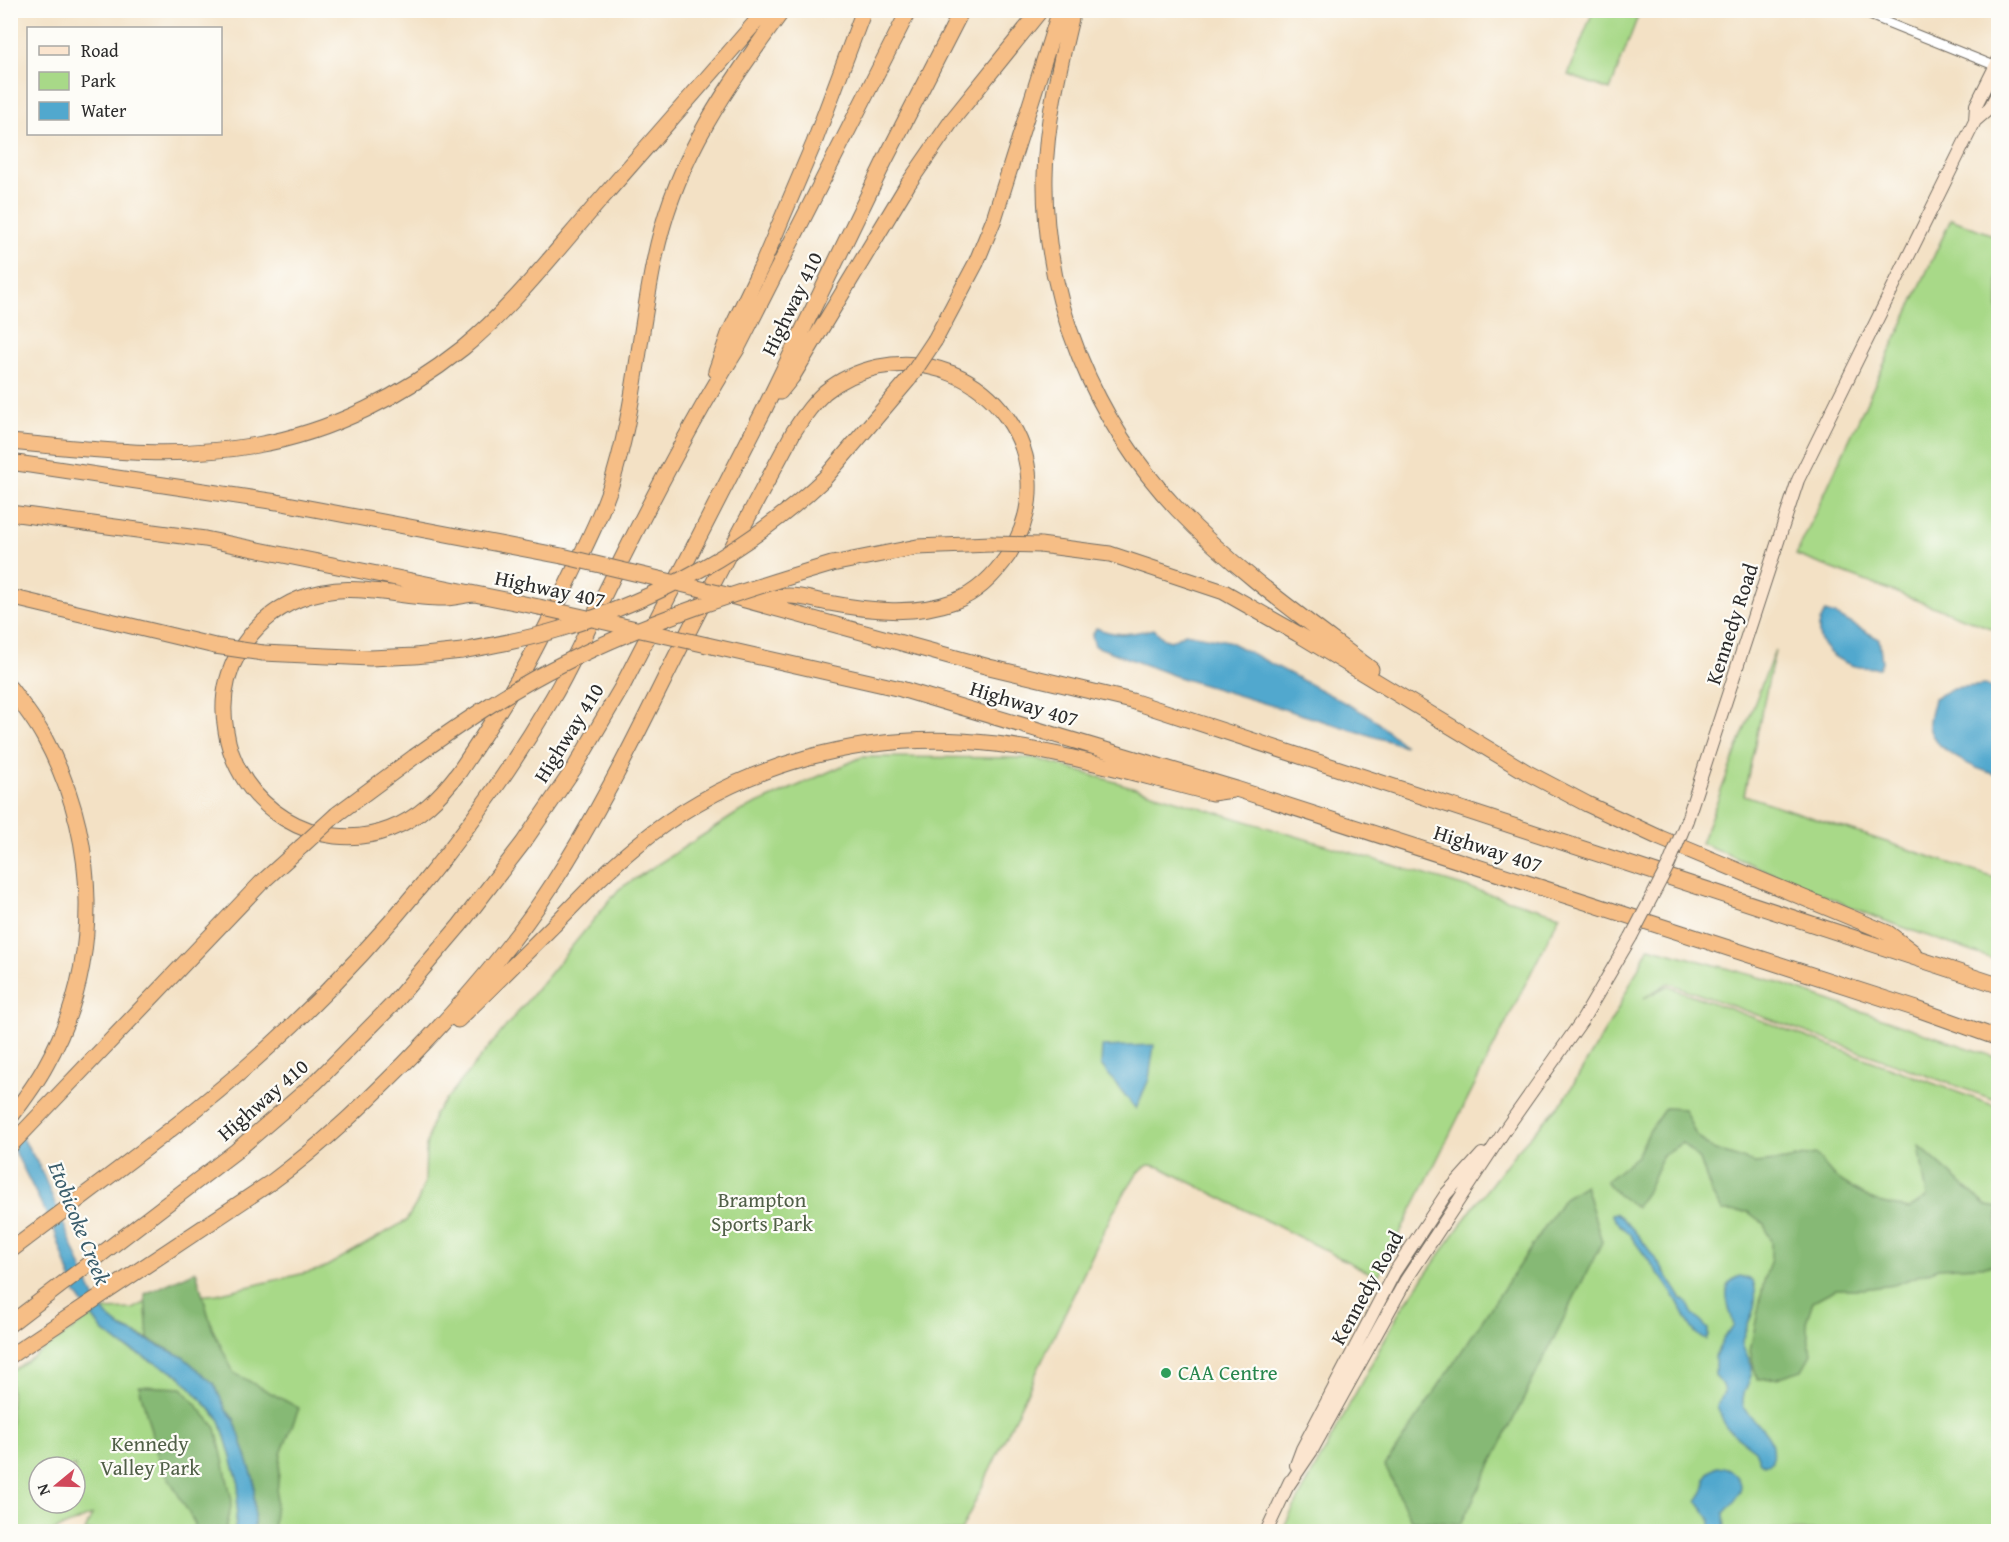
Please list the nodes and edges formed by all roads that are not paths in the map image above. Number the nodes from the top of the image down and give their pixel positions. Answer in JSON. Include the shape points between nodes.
{"nodes":[{"id":1,"x":766,"y":10,"type":"edge"},
{"id":2,"x":783,"y":10,"type":"edge"},
{"id":3,"x":864,"y":10,"type":"edge"},
{"id":4,"x":909,"y":10,"type":"edge"},
{"id":5,"x":962,"y":10,"type":"edge"},
{"id":6,"x":1060,"y":10,"type":"edge"},
{"id":7,"x":1073,"y":10,"type":"edge"},
{"id":8,"x":1856,"y":10,"type":"edge"},
{"id":9,"x":1040,"y":11,"type":"edge"},
{"id":10,"x":1998,"y":65,"type":"edge"},
{"id":11,"x":1998,"y":92,"type":"edge"},
{"id":12,"x":1975,"y":121,"type":"junction"},
{"id":13,"x":709,"y":393,"type":"junction"},
{"id":14,"x":764,"y":410,"type":"junction"},
{"id":15,"x":10,"y":442,"type":"edge"},
{"id":16,"x":10,"y":462,"type":"edge"},
{"id":17,"x":10,"y":513,"type":"edge"},
{"id":18,"x":474,"y":594,"type":"junction"},
{"id":19,"x":10,"y":597,"type":"edge"},
{"id":20,"x":753,"y":602,"type":"junction"},
{"id":21,"x":10,"y":688,"type":"edge"},
{"id":22,"x":1398,"y":696,"type":"junction"},
{"id":23,"x":1236,"y":789,"type":"junction"},
{"id":24,"x":1922,"y":960,"type":"junction"},
{"id":25,"x":1998,"y":985,"type":"edge"},
{"id":26,"x":1998,"y":1038,"type":"edge"},
{"id":27,"x":352,"y":1116,"type":"junction"},
{"id":28,"x":10,"y":1118,"type":"edge"},
{"id":29,"x":10,"y":1146,"type":"edge"},
{"id":30,"x":10,"y":1251,"type":"edge"},
{"id":31,"x":10,"y":1324,"type":"edge"},
{"id":32,"x":10,"y":1356,"type":"edge"},
{"id":33,"x":1266,"y":1532,"type":"edge"}],
"edges":[{"from":1,"to":15,"type":"highway","via":[[513,299],[464,347],[402,390],[326,426],[283,440],[230,449],[137,454]]},
{"from":2,"to":18,"type":"highway","via":[[711,113],[679,176],[651,274],[628,420],[615,472],[592,532],[525,668],[476,748],[448,787],[421,812],[371,835],[313,832],[292,824],[257,798],[233,759],[224,710],[230,670],[245,642],[262,622],[299,599],[332,591],[356,588],[444,598]]},
{"from":3,"to":13,"type":"highway","via":[[814,142],[729,334]]},
{"from":4,"to":13,"type":"highway","name":"Highway 410","via":[[737,350]]},
{"from":5,"to":14,"type":"highway","name":"Highway 410"},
{"from":6,"to":19,"type":"highway","bridge":true,"via":[[994,219],[976,263],[935,340],[909,379],[824,479],[735,549],[689,576],[643,599],[559,630],[462,651],[370,658],[215,645]]},
{"from":7,"to":22,"type":"highway","via":[[1051,115],[1046,196],[1056,282],[1088,376],[1116,431],[1178,511],[1264,587],[1382,677]]},
{"from":8,"to":10,"type":"street"},
{"from":9,"to":14,"type":"highway","via":[[953,119],[908,184],[792,377]]},
{"from":10,"to":12,"type":"main road","name":"Kennedy Road","via":[[1976,105]]},
{"from":11,"to":12,"type":"main road","name":"Kennedy Road","via":[[1989,110]]},
{"from":12,"to":33,"type":"main road","name":"Kennedy Road","bridge":true,"via":[[1798,480],[1688,820],[1668,864],[1583,1019],[1507,1127],[1446,1194],[1394,1273],[1302,1449]]},
{"from":13,"to":30,"type":"highway","name":"Highway 410","via":[[553,697],[465,829],[408,901],[270,1046],[196,1109]]},
{"from":14,"to":31,"type":"highway","name":"Highway 410","via":[[622,687],[523,843],[460,925],[392,1005],[316,1082],[236,1151]]},
{"from":16,"to":20,"type":"highway","name":"Highway 407","bridge":true,"via":[[277,502],[562,556]]},
{"from":17,"to":18,"type":"highway","name":"Highway 407","via":[[205,539]]},
{"from":18,"to":23,"type":"highway","name":"Highway 407","bridge":true,"via":[[901,689]]},
{"from":20,"to":24,"type":"highway","name":"Highway 407","via":[[989,667],[1132,701]]},
{"from":20,"to":27,"type":"highway","via":[[789,596],[854,608],[903,611],[941,606],[973,592],[1002,565],[1016,543],[1027,504],[1027,464],[1020,441],[1003,411],[961,377],[924,364],[889,365],[855,374],[814,403],[767,481],[629,753],[551,887],[450,1018]]},
{"from":21,"to":28,"type":"highway","via":[[43,735],[64,779],[81,838],[87,891],[84,952],[63,1029],[47,1063]]},
{"from":22,"to":24,"type":"highway","via":[[1587,804],[1888,933]]},
{"from":22,"to":29,"type":"highway","bridge":true,"via":[[1224,592],[1110,554],[1040,545],[917,547],[832,564],[717,600],[626,634],[506,695],[337,814],[254,891]]},
{"from":23,"to":26,"type":"highway","name":"Highway 407"},
{"from":23,"to":27,"type":"highway","via":[[1212,793],[1031,749],[951,740],[870,744],[769,770],[693,805],[638,844],[373,1103]]},
{"from":24,"to":25,"type":"highway","name":"Highway 407"},
{"from":27,"to":32,"type":"highway","via":[[273,1181]]}]}
